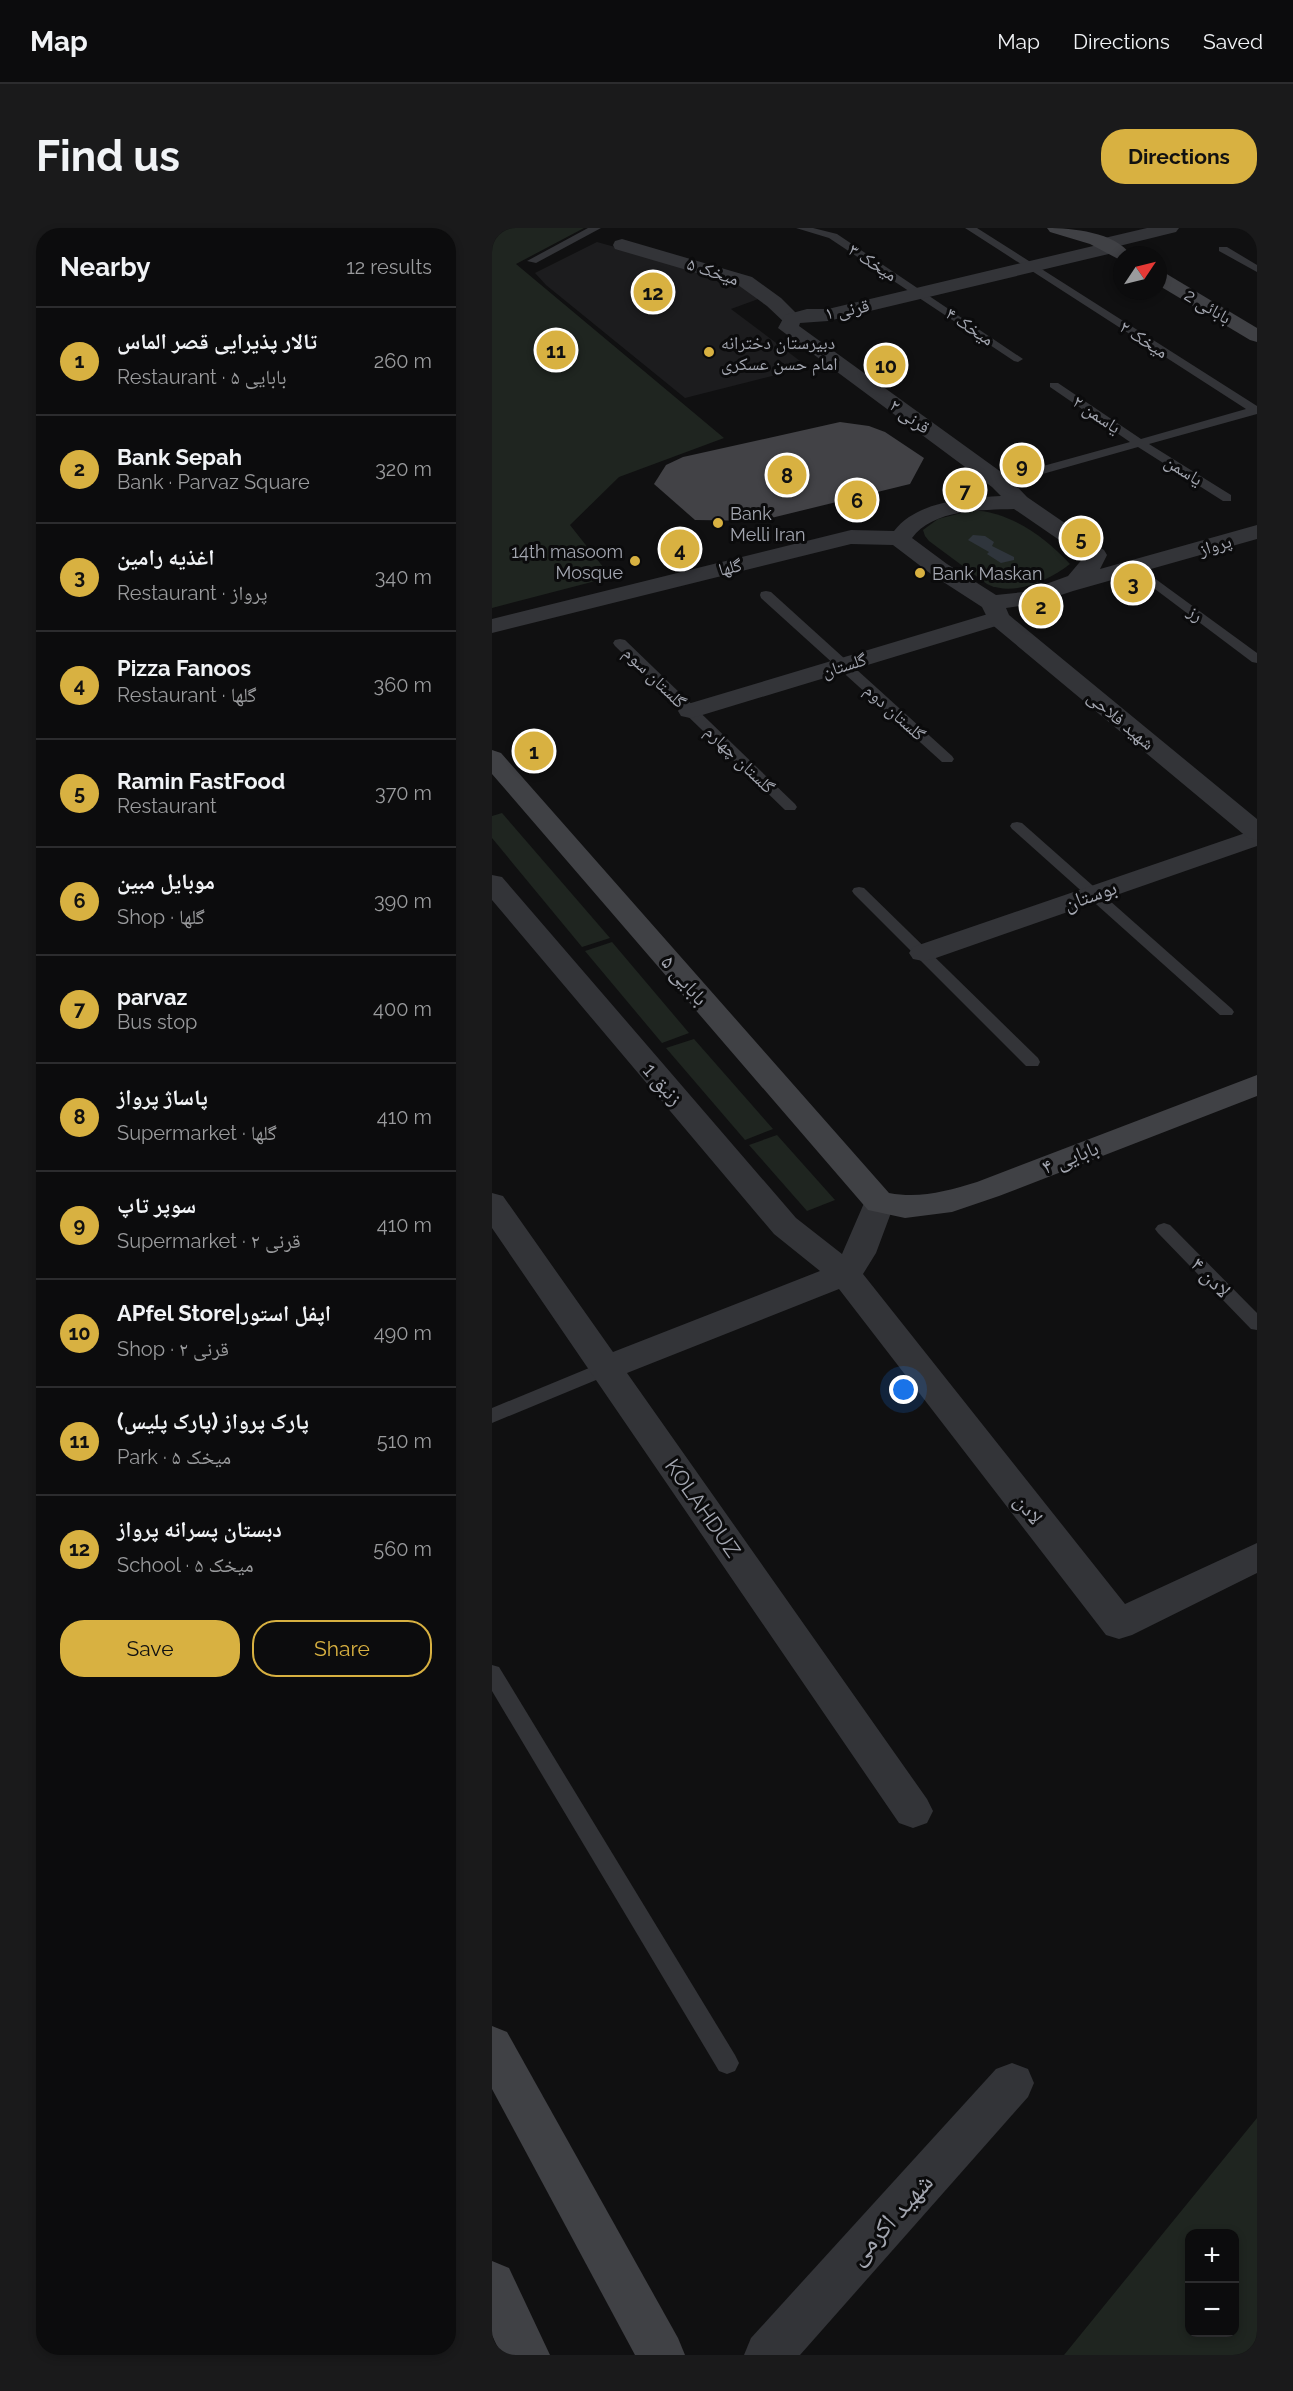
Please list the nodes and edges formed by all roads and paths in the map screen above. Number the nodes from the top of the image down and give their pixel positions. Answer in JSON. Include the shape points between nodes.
{"nodes":[{"id":1,"x":596,"y":228,"type":"edge"},
{"id":2,"x":801,"y":228,"type":"edge"},
{"id":3,"x":970,"y":228,"type":"edge"},
{"id":4,"x":1056,"y":228,"type":"edge"},
{"id":5,"x":1170,"y":228,"type":"edge"},
{"id":6,"x":1104,"y":243,"type":"edge"},
{"id":7,"x":622,"y":245,"type":"dead end"},
{"id":8,"x":1223,"y":249,"type":"dead end"},
{"id":9,"x":532,"y":261,"type":"dead end"},
{"id":10,"x":1027,"y":263,"type":"junction"},
{"id":11,"x":1257,"y":268,"type":"edge"},
{"id":12,"x":1167,"y":282,"type":"edge"},
{"id":13,"x":916,"y":290,"type":"junction"},
{"id":14,"x":799,"y":317,"type":"junction"},
{"id":15,"x":1257,"y":336,"type":"edge"},
{"id":16,"x":1018,"y":359,"type":"dead end"},
{"id":17,"x":1054,"y":385,"type":"dead end"},
{"id":18,"x":1256,"y":410,"type":"edge"},
{"id":19,"x":1140,"y":443,"type":"junction"},
{"id":20,"x":1000,"y":482,"type":"junction"},
{"id":21,"x":1227,"y":498,"type":"dead end"},
{"id":22,"x":1019,"y":502,"type":"junction"},
{"id":23,"x":1257,"y":532,"type":"edge"},
{"id":24,"x":900,"y":539,"type":"junction"},
{"id":25,"x":1096,"y":555,"type":"junction"},
{"id":26,"x":1174,"y":557,"type":"junction"},
{"id":27,"x":1135,"y":568,"type":"junction"},
{"id":28,"x":1063,"y":586,"type":"junction"},
{"id":29,"x":766,"y":595,"type":"dead end"},
{"id":30,"x":995,"y":610,"type":"junction"},
{"id":31,"x":492,"y":626,"type":"edge"},
{"id":32,"x":620,"y":643,"type":"dead end"},
{"id":33,"x":1254,"y":654,"type":"edge"},
{"id":34,"x":843,"y":665,"type":"junction"},
{"id":35,"x":690,"y":711,"type":"junction"},
{"id":36,"x":492,"y":758,"type":"edge"},
{"id":37,"x":946,"y":759,"type":"dead end"},
{"id":38,"x":790,"y":807,"type":"dead end"},
{"id":39,"x":1017,"y":826,"type":"dead end"},
{"id":40,"x":1257,"y":832,"type":"edge"},
{"id":41,"x":1257,"y":837,"type":"edge"},
{"id":42,"x":492,"y":883,"type":"edge"},
{"id":43,"x":860,"y":891,"type":"dead end"},
{"id":44,"x":1094,"y":894,"type":"junction"},
{"id":45,"x":923,"y":953,"type":"junction"},
{"id":46,"x":1226,"y":1012,"type":"dead end"},
{"id":47,"x":1032,"y":1062,"type":"dead end"},
{"id":48,"x":1257,"y":1085,"type":"edge"},
{"id":49,"x":879,"y":1202,"type":"junction"},
{"id":50,"x":492,"y":1204,"type":"edge"},
{"id":51,"x":1164,"y":1229,"type":"dead end"},
{"id":52,"x":845,"y":1274,"type":"junction"},
{"id":53,"x":1257,"y":1324,"type":"edge"},
{"id":54,"x":606,"y":1368,"type":"junction"},
{"id":55,"x":492,"y":1416,"type":"edge"},
{"id":56,"x":1257,"y":1557,"type":"edge"},
{"id":57,"x":492,"y":1673,"type":"edge"},
{"id":58,"x":913,"y":1811,"type":"dead end"},
{"id":59,"x":492,"y":2046,"type":"edge"},
{"id":60,"x":727,"y":2062,"type":"dead end"},
{"id":61,"x":1012,"y":2084,"type":"dead end"},
{"id":62,"x":492,"y":2283,"type":"edge"},
{"id":63,"x":526,"y":2355,"type":"edge"},
{"id":64,"x":661,"y":2355,"type":"edge"},
{"id":65,"x":768,"y":2355,"type":"edge"}],
"edges":[{"from":1,"to":9,"type":"lane"},
{"from":2,"to":13,"type":"lane","name":"میخک ۳","via":[[833,236]]},
{"from":3,"to":10,"type":"lane","name":"میخک ۲"},
{"from":4,"to":6,"type":"main road"},
{"from":5,"to":6,"type":"street","name":"قرنی ۱"},
{"from":6,"to":10,"type":"street","name":"قرنی ۱"},
{"from":7,"to":14,"type":"street","name":"میخک ۵","via":[[745,280]]},
{"from":8,"to":11,"type":"lane"},
{"from":10,"to":13,"type":"street","name":"قرنی ۱"},
{"from":10,"to":18,"type":"lane","name":"میخک ۲"},
{"from":12,"to":15,"type":"main road","name":"بابائی 2"},
{"from":13,"to":14,"type":"street","name":"قرنی ۱","via":[[828,315]]},
{"from":13,"to":16,"type":"lane","name":"میخک ۴"},
{"from":14,"to":20,"type":"street","name":"قرنی ۲","via":[[788,328]]},
{"from":17,"to":19,"type":"lane","name":"یاسمن ۲"},
{"from":18,"to":19,"type":"lane"},
{"from":19,"to":20,"type":"lane"},
{"from":19,"to":21,"type":"lane","name":"یاسمن"},
{"from":20,"to":22,"type":"street","name":"قرنی ۲"},
{"from":22,"to":24,"type":"street","via":[[957,507],[904,529]]},
{"from":22,"to":25,"type":"street","name":"قرنی ۲"},
{"from":23,"to":26,"type":"street","name":"پرواز"},
{"from":24,"to":30,"type":"street","name":"شهید فلاحی"},
{"from":24,"to":31,"type":"street","name":"گلها","via":[[851,537]]},
{"from":25,"to":26,"type":"street","name":"پرواز","via":[[1129,561]]},
{"from":25,"to":28,"type":"street","via":[[1076,580]]},
{"from":26,"to":27,"type":"street","name":"پرواز"},
{"from":27,"to":28,"type":"street","name":"پرواز"},
{"from":27,"to":33,"type":"lane","name":"رز"},
{"from":28,"to":30,"type":"street","name":"گلستان"},
{"from":29,"to":34,"type":"lane","name":"گلستان دوم"},
{"from":30,"to":34,"type":"street","name":"گلستان"},
{"from":30,"to":40,"type":"street","name":"شهید فلاحی"},
{"from":32,"to":35,"type":"lane","name":"گلستان سوم"},
{"from":34,"to":35,"type":"street","name":"گلستان"},
{"from":34,"to":37,"type":"lane","name":"گلستان دوم"},
{"from":35,"to":38,"type":"lane","name":"گلستان چهارم"},
{"from":36,"to":49,"type":"main road","name":"۵ بابایی"},
{"from":39,"to":44,"type":"lane"},
{"from":41,"to":44,"type":"street","name":"بوستان"},
{"from":42,"to":52,"type":"street","name":"زنبق 1","via":[[785,1227]]},
{"from":43,"to":45,"type":"lane"},
{"from":44,"to":45,"type":"street","name":"بوستان"},
{"from":44,"to":46,"type":"lane"},
{"from":45,"to":47,"type":"lane"},
{"from":48,"to":49,"type":"main road","name":"بابایی ۴","via":[[988,1190],[941,1204],[905,1207]]},
{"from":49,"to":52,"type":"street","via":[[860,1253]]},
{"from":50,"to":54,"type":"street","name":"KOLAHDUZ"},
{"from":51,"to":53,"type":"lane","name":"لادن ۴"},
{"from":52,"to":54,"type":"street"},
{"from":52,"to":56,"type":"street","name":"لادن","via":[[1119,1624]]},
{"from":54,"to":55,"type":"lane"},
{"from":54,"to":58,"type":"street","name":"KOLAHDUZ"},
{"from":57,"to":60,"type":"lane"},
{"from":59,"to":64,"type":"main road"},
{"from":61,"to":65,"type":"street","name":"شهید اکرمی"},
{"from":62,"to":63,"type":"main road"}]}
